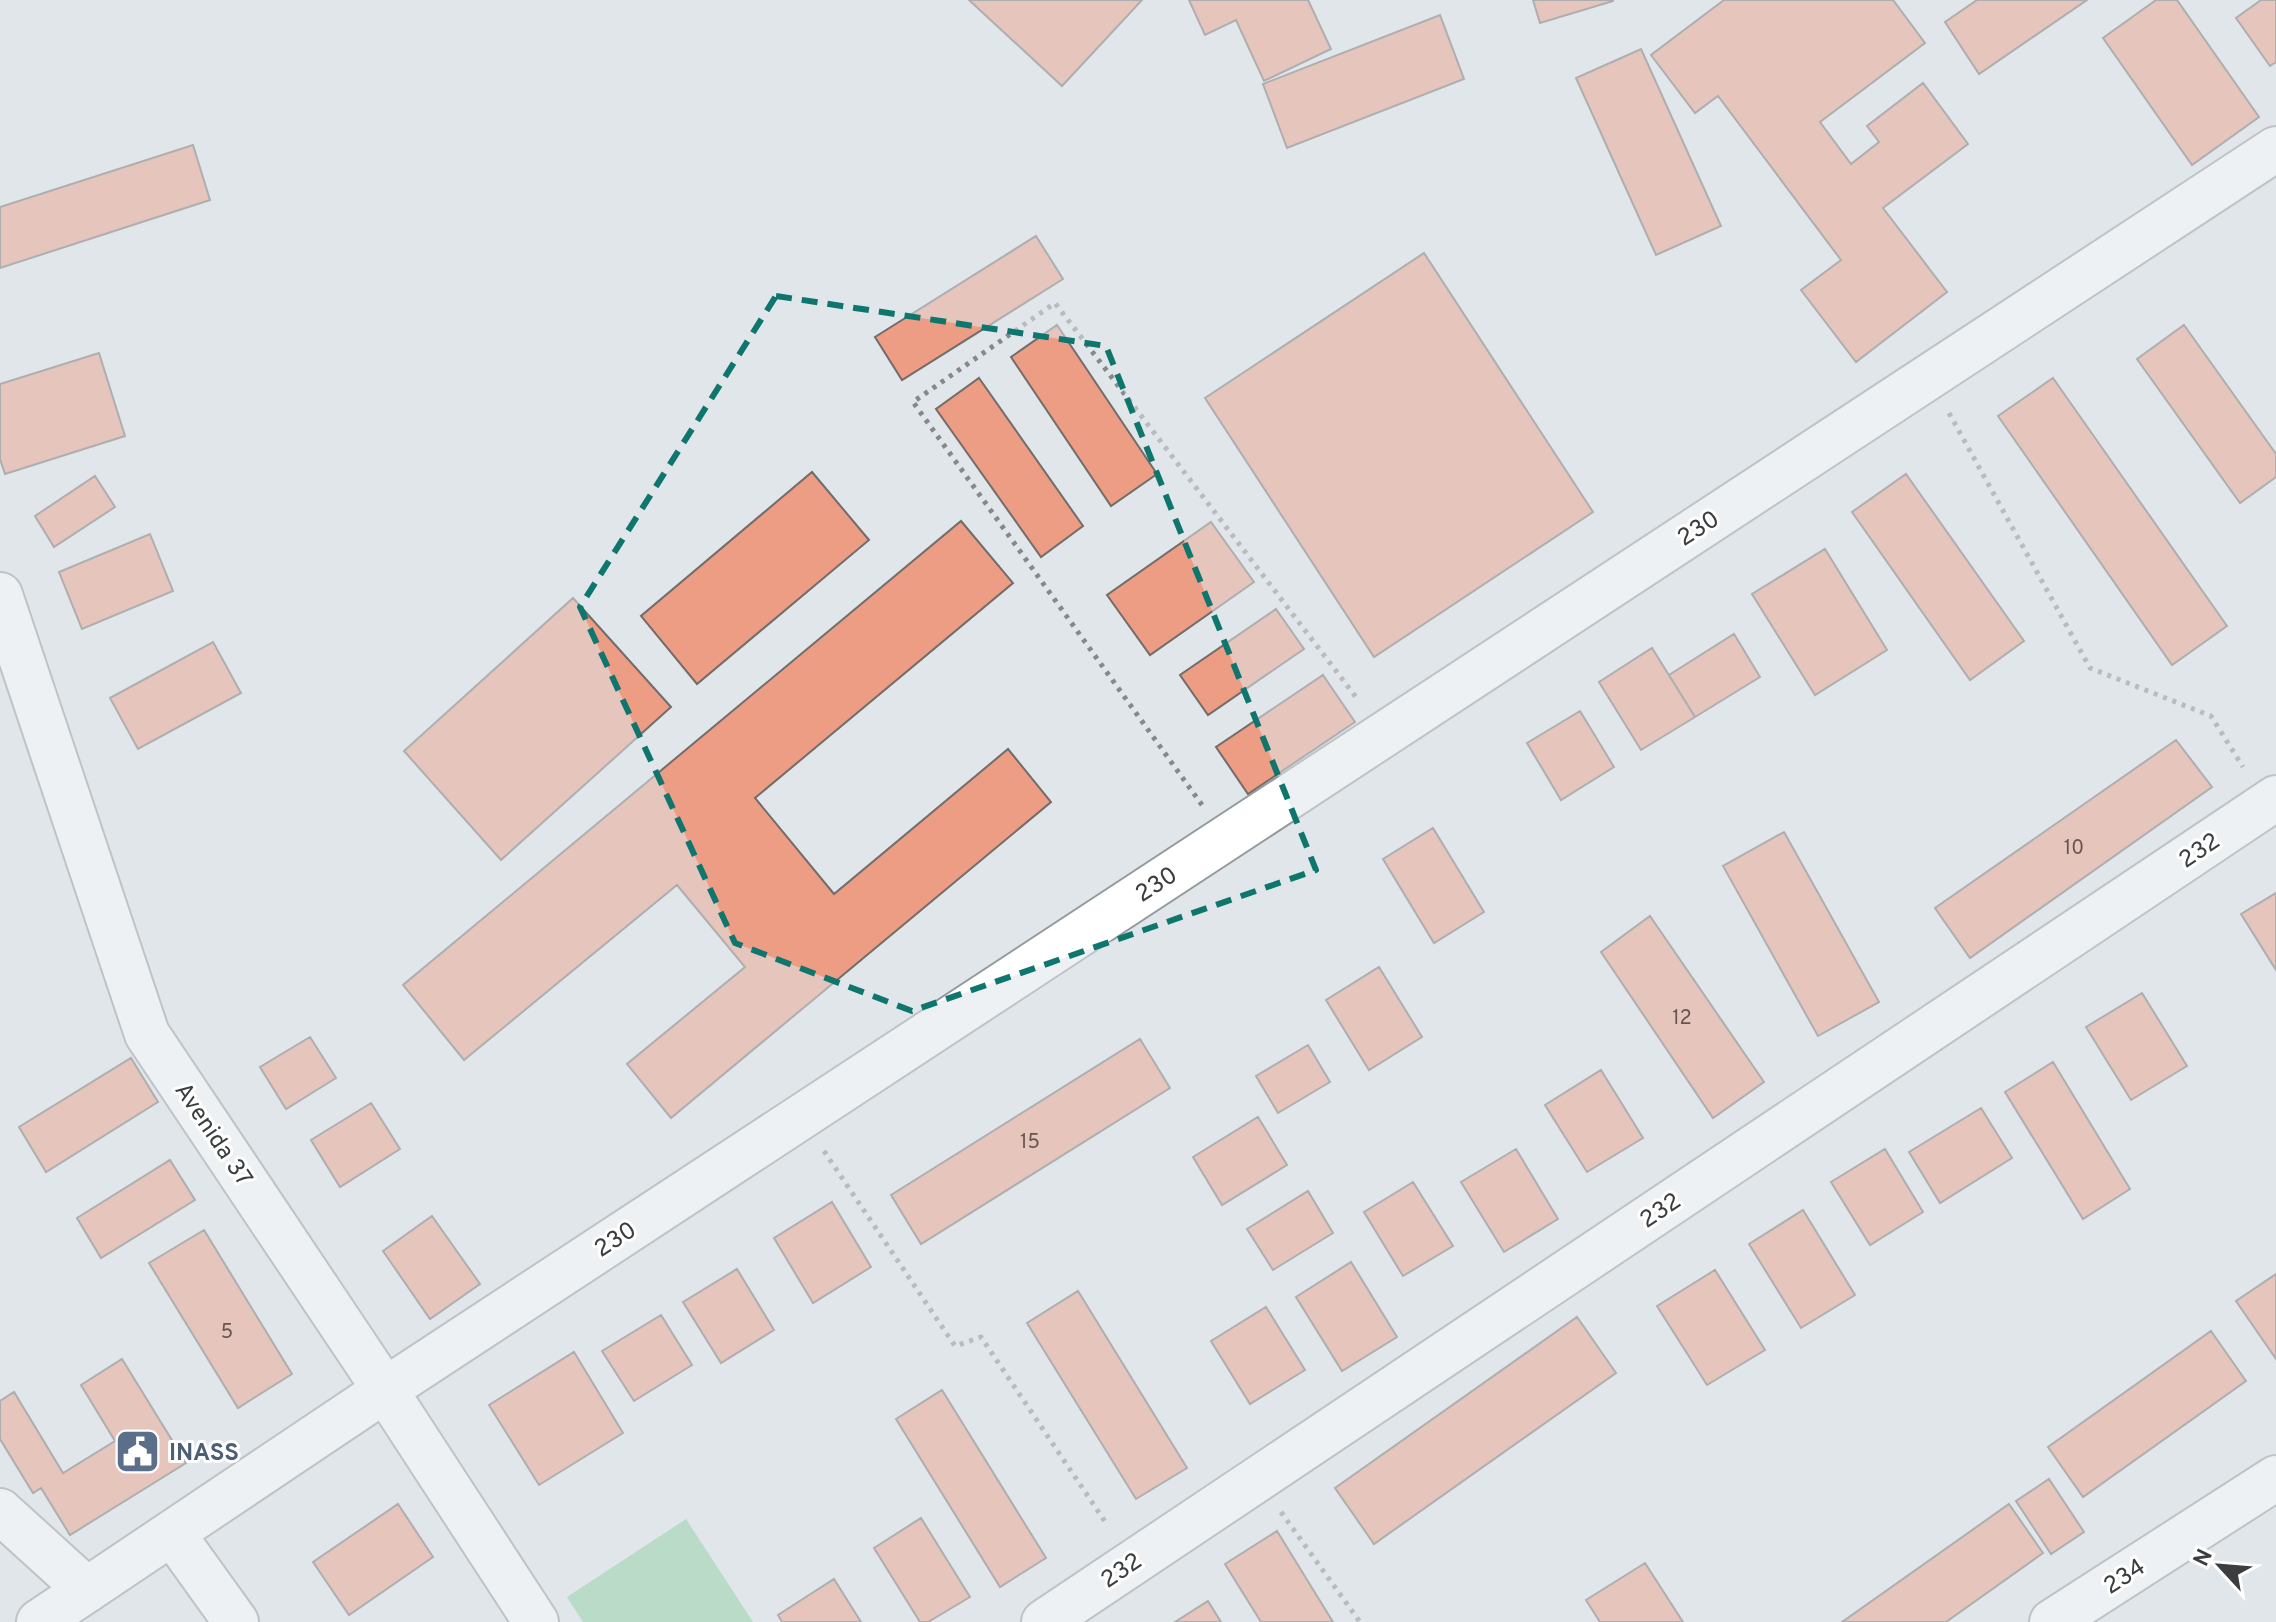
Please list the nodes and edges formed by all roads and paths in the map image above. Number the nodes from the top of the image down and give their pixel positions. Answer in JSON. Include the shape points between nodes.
{"nodes":[{"id":1,"x":2275,"y":151,"type":"edge"},
{"id":2,"x":1929,"y":377,"type":"junction"},
{"id":3,"x":0,"y":595,"type":"edge"},
{"id":4,"x":1384,"y":734,"type":"junction"},
{"id":5,"x":2272,"y":801,"type":"edge"},
{"id":6,"x":1226,"y":838,"type":"junction"},
{"id":7,"x":801,"y":1117,"type":"junction"},
{"id":8,"x":385,"y":1390,"type":"junction"},
{"id":9,"x":2276,"y":1478,"type":"edge"},
{"id":10,"x":1257,"y":1479,"type":"junction"},
{"id":11,"x":0,"y":1511,"type":"edge"},
{"id":12,"x":172,"y":1533,"type":"junction"},
{"id":13,"x":1132,"y":1563,"type":"junction"},
{"id":14,"x":87,"y":1590,"type":"junction"},
{"id":15,"x":39,"y":1622,"type":"edge"},
{"id":16,"x":236,"y":1622,"type":"edge"},
{"id":17,"x":536,"y":1622,"type":"edge"},
{"id":18,"x":1044,"y":1622,"type":"edge"},
{"id":19,"x":1360,"y":1622,"type":"edge"},
{"id":20,"x":2052,"y":1622,"type":"edge"}],
"edges":[{"from":1,"to":2,"type":"street","name":"230"},
{"from":2,"to":4,"type":"street","name":"230"},
{"from":2,"to":5,"type":"path","via":[[2090,668],[2211,716]]},
{"from":3,"to":8,"type":"street","name":"Avenida 37","via":[[147,1034]]},
{"from":4,"to":6,"type":"street","name":"230"},
{"from":4,"to":6,"type":"path","via":[[1055,303],[913,402]]},
{"from":5,"to":10,"type":"street","name":"232"},
{"from":6,"to":7,"type":"street","name":"230"},
{"from":7,"to":8,"type":"street","name":"230"},
{"from":7,"to":13,"type":"path","via":[[955,1346],[981,1337]]},
{"from":8,"to":12,"type":"street","name":"230"},
{"from":8,"to":17,"type":"street","name":"Avenida 37"},
{"from":9,"to":20,"type":"street","name":"234"},
{"from":10,"to":13,"type":"street","name":"232"},
{"from":10,"to":19,"type":"path"},
{"from":11,"to":14,"type":"street"},
{"from":12,"to":14,"type":"street","name":"230"},
{"from":12,"to":16,"type":"street"},
{"from":13,"to":18,"type":"street","name":"232"},
{"from":14,"to":15,"type":"street","name":"230"}]}
